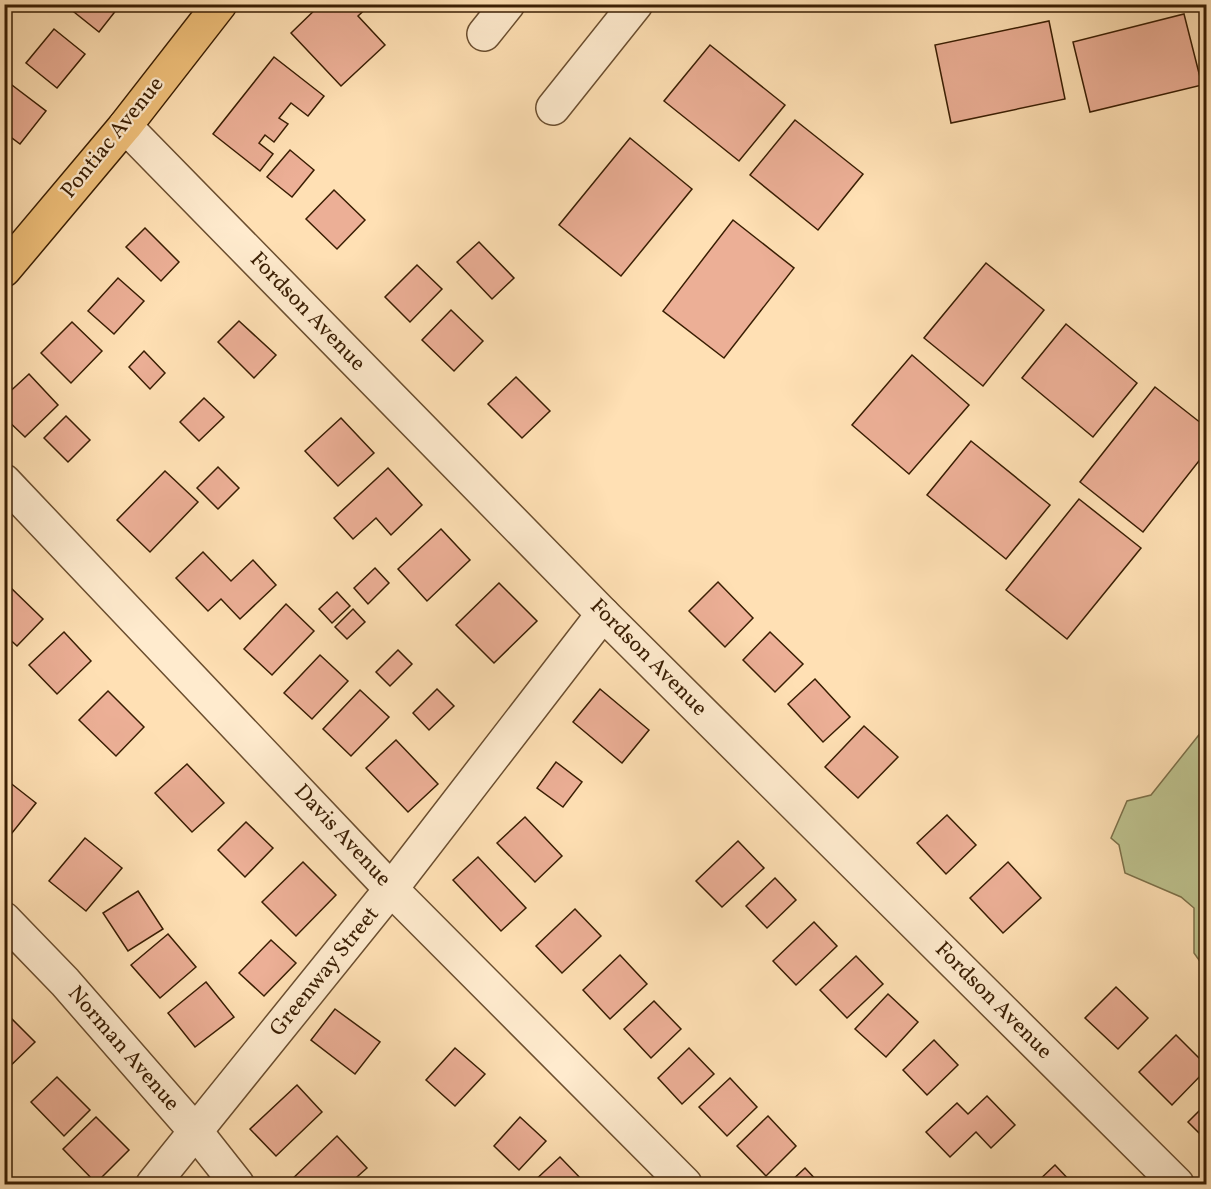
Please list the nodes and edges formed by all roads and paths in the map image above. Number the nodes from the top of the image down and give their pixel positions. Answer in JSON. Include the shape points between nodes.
{"nodes":[{"id":1,"x":508,"y":4,"type":"edge"},
{"id":2,"x":636,"y":4,"type":"edge"},
{"id":3,"x":213,"y":7,"type":"edge"},
{"id":4,"x":484,"y":34,"type":"dead end"},
{"id":5,"x":553,"y":108,"type":"dead end"},
{"id":6,"x":125,"y":126,"type":"junction"},
{"id":7,"x":4,"y":270,"type":"edge"},
{"id":8,"x":4,"y":481,"type":"edge"},
{"id":9,"x":603,"y":614,"type":"junction"},
{"id":10,"x":391,"y":889,"type":"junction"},
{"id":11,"x":4,"y":918,"type":"edge"},
{"id":12,"x":195,"y":1132,"type":"junction"},
{"id":13,"x":153,"y":1185,"type":"edge"},
{"id":14,"x":237,"y":1185,"type":"edge"},
{"id":15,"x":685,"y":1185,"type":"edge"},
{"id":16,"x":1177,"y":1185,"type":"edge"}],
"edges":[{"from":1,"to":4,"type":"street"},
{"from":2,"to":5,"type":"street"},
{"from":3,"to":6,"type":"main road","name":"Pontiac Avenue"},
{"from":6,"to":7,"type":"main road","name":"Pontiac Avenue"},
{"from":6,"to":9,"type":"street","name":"Fordson Avenue"},
{"from":8,"to":10,"type":"street","name":"Davis Avenue"},
{"from":9,"to":10,"type":"street","name":"Greenway Street"},
{"from":9,"to":16,"type":"street","name":"Fordson Avenue"},
{"from":10,"to":12,"type":"street","name":"Greenway Street"},
{"from":10,"to":15,"type":"street","name":"Davis Avenue"},
{"from":11,"to":12,"type":"street","name":"Norman Avenue"},
{"from":12,"to":13,"type":"street","name":"Greenway Street"},
{"from":12,"to":14,"type":"street","name":"Norman Avenue"}]}
